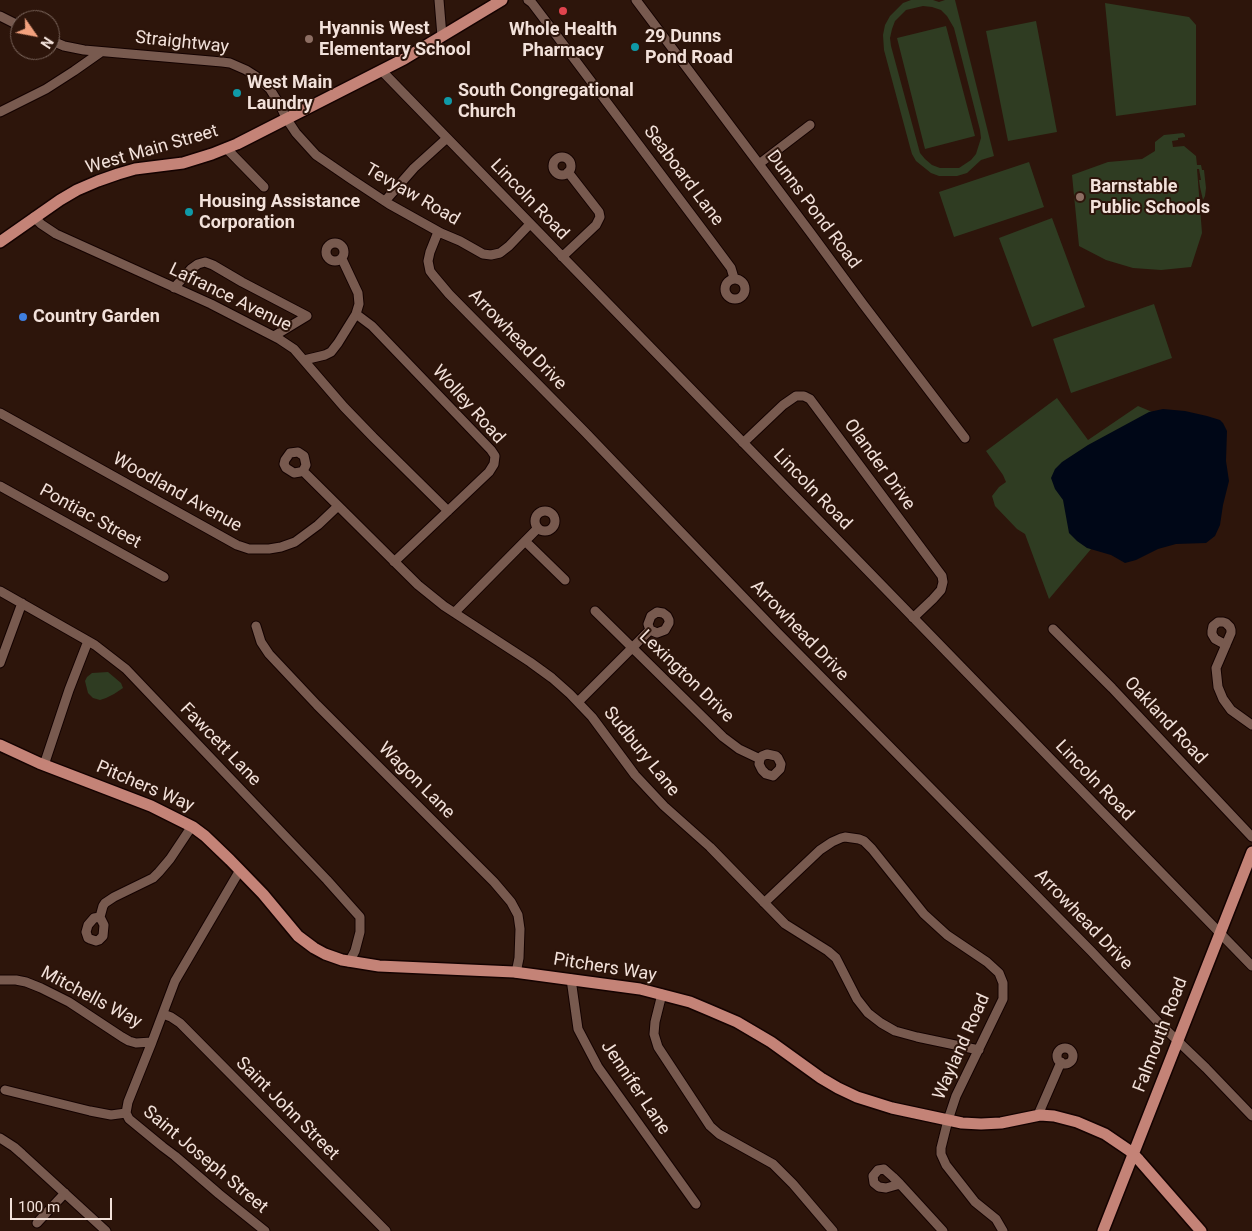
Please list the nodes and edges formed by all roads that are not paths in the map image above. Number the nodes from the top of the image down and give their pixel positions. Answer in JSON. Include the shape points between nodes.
{"nodes":[{"id":1,"x":439,"y":0,"type":"edge"},
{"id":2,"x":502,"y":0,"type":"edge"},
{"id":3,"x":528,"y":0,"type":"edge"},
{"id":4,"x":636,"y":0,"type":"edge"},
{"id":5,"x":442,"y":36,"type":"junction"},
{"id":6,"x":60,"y":44,"type":"edge"},
{"id":7,"x":101,"y":52,"type":"junction"},
{"id":8,"x":381,"y":70,"type":"junction"},
{"id":9,"x":0,"y":112,"type":"edge"},
{"id":10,"x":286,"y":118,"type":"junction"},
{"id":11,"x":810,"y":125,"type":"dead end"},
{"id":12,"x":446,"y":139,"type":"junction"},
{"id":13,"x":226,"y":148,"type":"junction"},
{"id":14,"x":759,"y":164,"type":"junction"},
{"id":15,"x":568,"y":172,"type":"dead end"},
{"id":16,"x":264,"y":187,"type":"dead end"},
{"id":17,"x":385,"y":201,"type":"junction"},
{"id":18,"x":34,"y":217,"type":"junction"},
{"id":19,"x":530,"y":224,"type":"junction"},
{"id":20,"x":438,"y":232,"type":"junction"},
{"id":21,"x":0,"y":242,"type":"edge"},
{"id":22,"x":562,"y":257,"type":"junction"},
{"id":23,"x":342,"y":259,"type":"dead end"},
{"id":24,"x":734,"y":278,"type":"dead end"},
{"id":25,"x":174,"y":288,"type":"junction"},
{"id":26,"x":356,"y":314,"type":"junction"},
{"id":27,"x":274,"y":336,"type":"junction"},
{"id":28,"x":304,"y":360,"type":"junction"},
{"id":29,"x":0,"y":413,"type":"edge"},
{"id":30,"x":965,"y":438,"type":"dead end"},
{"id":31,"x":744,"y":443,"type":"junction"},
{"id":32,"x":303,"y":471,"type":"dead end"},
{"id":33,"x":0,"y":486,"type":"edge"},
{"id":34,"x":338,"y":506,"type":"junction"},
{"id":35,"x":448,"y":511,"type":"junction"},
{"id":36,"x":538,"y":528,"type":"dead end"},
{"id":37,"x":525,"y":541,"type":"junction"},
{"id":38,"x":394,"y":562,"type":"junction"},
{"id":39,"x":164,"y":577,"type":"dead end"},
{"id":40,"x":566,"y":580,"type":"dead end"},
{"id":41,"x":0,"y":591,"type":"edge"},
{"id":42,"x":22,"y":603,"type":"junction"},
{"id":43,"x":595,"y":611,"type":"dead end"},
{"id":44,"x":454,"y":612,"type":"junction"},
{"id":45,"x":913,"y":618,"type":"junction"},
{"id":46,"x":256,"y":626,"type":"dead end"},
{"id":47,"x":1053,"y":629,"type":"dead end"},
{"id":48,"x":650,"y":630,"type":"dead end"},
{"id":49,"x":88,"y":641,"type":"junction"},
{"id":50,"x":1226,"y":645,"type":"dead end"},
{"id":51,"x":633,"y":647,"type":"junction"},
{"id":52,"x":0,"y":663,"type":"edge"},
{"id":53,"x":578,"y":702,"type":"junction"},
{"id":54,"x":1252,"y":725,"type":"edge"},
{"id":55,"x":0,"y":745,"type":"edge"},
{"id":56,"x":760,"y":759,"type":"dead end"},
{"id":57,"x":44,"y":764,"type":"junction"},
{"id":58,"x":192,"y":826,"type":"junction"},
{"id":59,"x":1252,"y":837,"type":"edge"},
{"id":60,"x":1252,"y":852,"type":"edge"},
{"id":61,"x":240,"y":870,"type":"junction"},
{"id":62,"x":764,"y":903,"type":"junction"},
{"id":63,"x":100,"y":917,"type":"dead end"},
{"id":64,"x":1220,"y":932,"type":"junction"},
{"id":65,"x":349,"y":962,"type":"junction"},
{"id":66,"x":1252,"y":966,"type":"edge"},
{"id":67,"x":516,"y":972,"type":"junction"},
{"id":68,"x":0,"y":980,"type":"edge"},
{"id":69,"x":572,"y":980,"type":"junction"},
{"id":70,"x":662,"y":994,"type":"junction"},
{"id":71,"x":163,"y":1014,"type":"junction"},
{"id":72,"x":1177,"y":1040,"type":"junction"},
{"id":73,"x":152,"y":1042,"type":"junction"},
{"id":74,"x":979,"y":1050,"type":"junction"},
{"id":75,"x":1061,"y":1062,"type":"dead end"},
{"id":76,"x":5,"y":1090,"type":"dead end"},
{"id":77,"x":126,"y":1113,"type":"junction"},
{"id":78,"x":1038,"y":1116,"type":"junction"},
{"id":79,"x":1252,"y":1116,"type":"edge"},
{"id":80,"x":948,"y":1120,"type":"junction"},
{"id":81,"x":0,"y":1138,"type":"edge"},
{"id":82,"x":1133,"y":1155,"type":"junction"},
{"id":83,"x":900,"y":1184,"type":"dead end"},
{"id":84,"x":65,"y":1193,"type":"junction"},
{"id":85,"x":696,"y":1204,"type":"dead end"},
{"id":86,"x":37,"y":1222,"type":"dead end"},
{"id":87,"x":106,"y":1231,"type":"edge"},
{"id":88,"x":265,"y":1231,"type":"edge"},
{"id":89,"x":386,"y":1231,"type":"edge"},
{"id":90,"x":834,"y":1231,"type":"edge"},
{"id":91,"x":943,"y":1231,"type":"edge"},
{"id":92,"x":1003,"y":1231,"type":"edge"},
{"id":93,"x":1103,"y":1231,"type":"edge"},
{"id":94,"x":1201,"y":1231,"type":"edge"}],
"edges":[{"from":1,"to":5,"type":"street"},
{"from":2,"to":5,"type":"main road","name":"West Main Street"},
{"from":3,"to":24,"type":"street","name":"Seaboard Lane","via":[[731,268]]},
{"from":4,"to":14,"type":"street","name":"Dunns Pond Road"},
{"from":5,"to":8,"type":"main road","name":"West Main Street"},
{"from":6,"to":7,"type":"street","name":"Straightway"},
{"from":7,"to":9,"type":"street","via":[[46,89]]},
{"from":7,"to":10,"type":"street","name":"Straightway","via":[[195,59],[236,66],[251,72],[269,88]]},
{"from":8,"to":10,"type":"main road","name":"West Main Street"},
{"from":8,"to":12,"type":"street","name":"Lincoln Road"},
{"from":10,"to":13,"type":"main road","name":"West Main Street"},
{"from":10,"to":17,"type":"street","name":"Tevyaw Road","via":[[316,155]]},
{"from":11,"to":14,"type":"street"},
{"from":12,"to":17,"type":"street"},
{"from":12,"to":19,"type":"street","name":"Lincoln Road"},
{"from":13,"to":16,"type":"street"},
{"from":13,"to":18,"type":"main road","name":"West Main Street","via":[[183,162],[112,176],[70,194]]},
{"from":14,"to":30,"type":"street","name":"Dunns Pond Road"},
{"from":15,"to":22,"type":"street","via":[[600,216],[596,225]]},
{"from":17,"to":20,"type":"street","name":"Tevyaw Road"},
{"from":18,"to":21,"type":"main road","name":"West Main Street"},
{"from":18,"to":25,"type":"street","name":"Lafrance Avenue","via":[[56,234]]},
{"from":19,"to":20,"type":"street","name":"Tevyaw Road","via":[[500,253],[491,255]]},
{"from":19,"to":22,"type":"street","name":"Lincoln Road"},
{"from":20,"to":72,"type":"street","name":"Arrowhead Drive","via":[[428,262],[430,271],[440,284]]},
{"from":22,"to":31,"type":"street","name":"Lincoln Road"},
{"from":23,"to":26,"type":"street","via":[[358,294]]},
{"from":25,"to":27,"type":"street","name":"Lafrance Avenue"},
{"from":25,"to":27,"type":"street","via":[[191,269],[205,262],[307,316]]},
{"from":26,"to":28,"type":"street","via":[[331,352]]},
{"from":26,"to":35,"type":"street","name":"Wolley Road","via":[[372,326],[494,456],[489,472]]},
{"from":27,"to":28,"type":"street","name":"Lafrance Avenue","via":[[294,348]]},
{"from":28,"to":35,"type":"street","name":"Lafrance Avenue","via":[[356,419]]},
{"from":29,"to":34,"type":"street","name":"Woodland Avenue","via":[[249,549],[269,550],[295,542]]},
{"from":31,"to":45,"type":"street","name":"Lincoln Road"},
{"from":31,"to":45,"type":"street","name":"Olander Drive","via":[[796,396],[810,399],[942,576],[940,590]]},
{"from":32,"to":34,"type":"street","name":"Sudbury Lane"},
{"from":33,"to":39,"type":"street","name":"Pontiac Street"},
{"from":34,"to":38,"type":"street","name":"Sudbury Lane"},
{"from":35,"to":38,"type":"street","name":"Wolley Road"},
{"from":36,"to":37,"type":"street"},
{"from":37,"to":40,"type":"street"},
{"from":37,"to":44,"type":"street"},
{"from":38,"to":44,"type":"street","name":"Sudbury Lane","via":[[425,592]]},
{"from":41,"to":42,"type":"street","name":"Fawcett Lane"},
{"from":42,"to":49,"type":"street","name":"Fawcett Lane"},
{"from":42,"to":52,"type":"street"},
{"from":43,"to":51,"type":"street","name":"Lexington Drive"},
{"from":44,"to":53,"type":"street","name":"Sudbury Lane","via":[[552,678]]},
{"from":45,"to":64,"type":"street","name":"Lincoln Road"},
{"from":46,"to":67,"type":"street","name":"Wagon Lane","via":[[269,654],[511,902],[518,915],[520,929]]},
{"from":47,"to":59,"type":"street","name":"Oakland Road"},
{"from":48,"to":51,"type":"street"},
{"from":49,"to":57,"type":"street"},
{"from":49,"to":65,"type":"street","name":"Fawcett Lane","via":[[126,669],[358,914],[360,932]]},
{"from":50,"to":54,"type":"street","via":[[1216,668],[1218,687],[1231,710]]},
{"from":51,"to":53,"type":"street"},
{"from":51,"to":56,"type":"street","name":"Lexington Drive","via":[[723,737]]},
{"from":53,"to":62,"type":"street","name":"Sudbury Lane","via":[[655,797]]},
{"from":55,"to":57,"type":"main road","name":"Pitchers Way"},
{"from":57,"to":58,"type":"main road","name":"Pitchers Way"},
{"from":58,"to":61,"type":"main road","name":"Pitchers Way"},
{"from":58,"to":63,"type":"street","via":[[159,872],[105,903]]},
{"from":60,"to":64,"type":"main road","name":"Falmouth Road"},
{"from":61,"to":65,"type":"main road","name":"Pitchers Way","via":[[303,940],[320,952]]},
{"from":61,"to":71,"type":"street","name":"Mitchells Way","via":[[175,981]]},
{"from":62,"to":74,"type":"street","name":"Sudbury Lane","via":[[785,924],[836,958],[860,1004],[881,1023],[894,1031]]},
{"from":62,"to":74,"type":"street","name":"Wayland Road","via":[[820,850],[836,840],[850,837],[864,841],[924,914],[1001,977],[1003,999]]},
{"from":64,"to":66,"type":"street","name":"Lincoln Road"},
{"from":64,"to":72,"type":"main road","name":"Falmouth Road"},
{"from":65,"to":67,"type":"main road","name":"Pitchers Way","via":[[396,968]]},
{"from":67,"to":69,"type":"main road","name":"Pitchers Way"},
{"from":68,"to":73,"type":"street","name":"Mitchells Way","via":[[16,980],[41,988],[129,1041]]},
{"from":69,"to":70,"type":"main road","name":"Pitchers Way"},
{"from":69,"to":85,"type":"street","name":"Jennifer Lane","via":[[578,1029],[598,1067]]},
{"from":70,"to":80,"type":"main road","name":"Pitchers Way","via":[[690,1002],[747,1028],[843,1091],[892,1108]]},
{"from":70,"to":90,"type":"street","via":[[654,1028],[658,1047],[705,1120],[719,1134],[772,1164]]},
{"from":71,"to":73,"type":"street","name":"Mitchells Way"},
{"from":71,"to":89,"type":"street","name":"Saint John Street","via":[[192,1035]]},
{"from":72,"to":79,"type":"street","name":"Arrowhead Drive"},
{"from":72,"to":82,"type":"main road","name":"Falmouth Road"},
{"from":73,"to":77,"type":"street"},
{"from":74,"to":80,"type":"street","name":"Wayland Road"},
{"from":75,"to":78,"type":"street"},
{"from":76,"to":77,"type":"street","via":[[111,1115]]},
{"from":77,"to":88,"type":"street","name":"Saint Joseph Street","via":[[156,1142]]},
{"from":78,"to":80,"type":"main road","name":"Pitchers Way","via":[[981,1124]]},
{"from":78,"to":82,"type":"main road","name":"Pitchers Way","via":[[1054,1116],[1084,1124],[1105,1134]]},
{"from":80,"to":92,"type":"street","name":"Wayland Road","via":[[941,1148],[943,1159],[975,1202],[996,1219]]},
{"from":81,"to":84,"type":"street"},
{"from":82,"to":93,"type":"main road","name":"Falmouth Road"},
{"from":82,"to":94,"type":"main road","name":"Pitchers Way"},
{"from":83,"to":91,"type":"street"},
{"from":84,"to":86,"type":"street"},
{"from":84,"to":87,"type":"street"}]}
